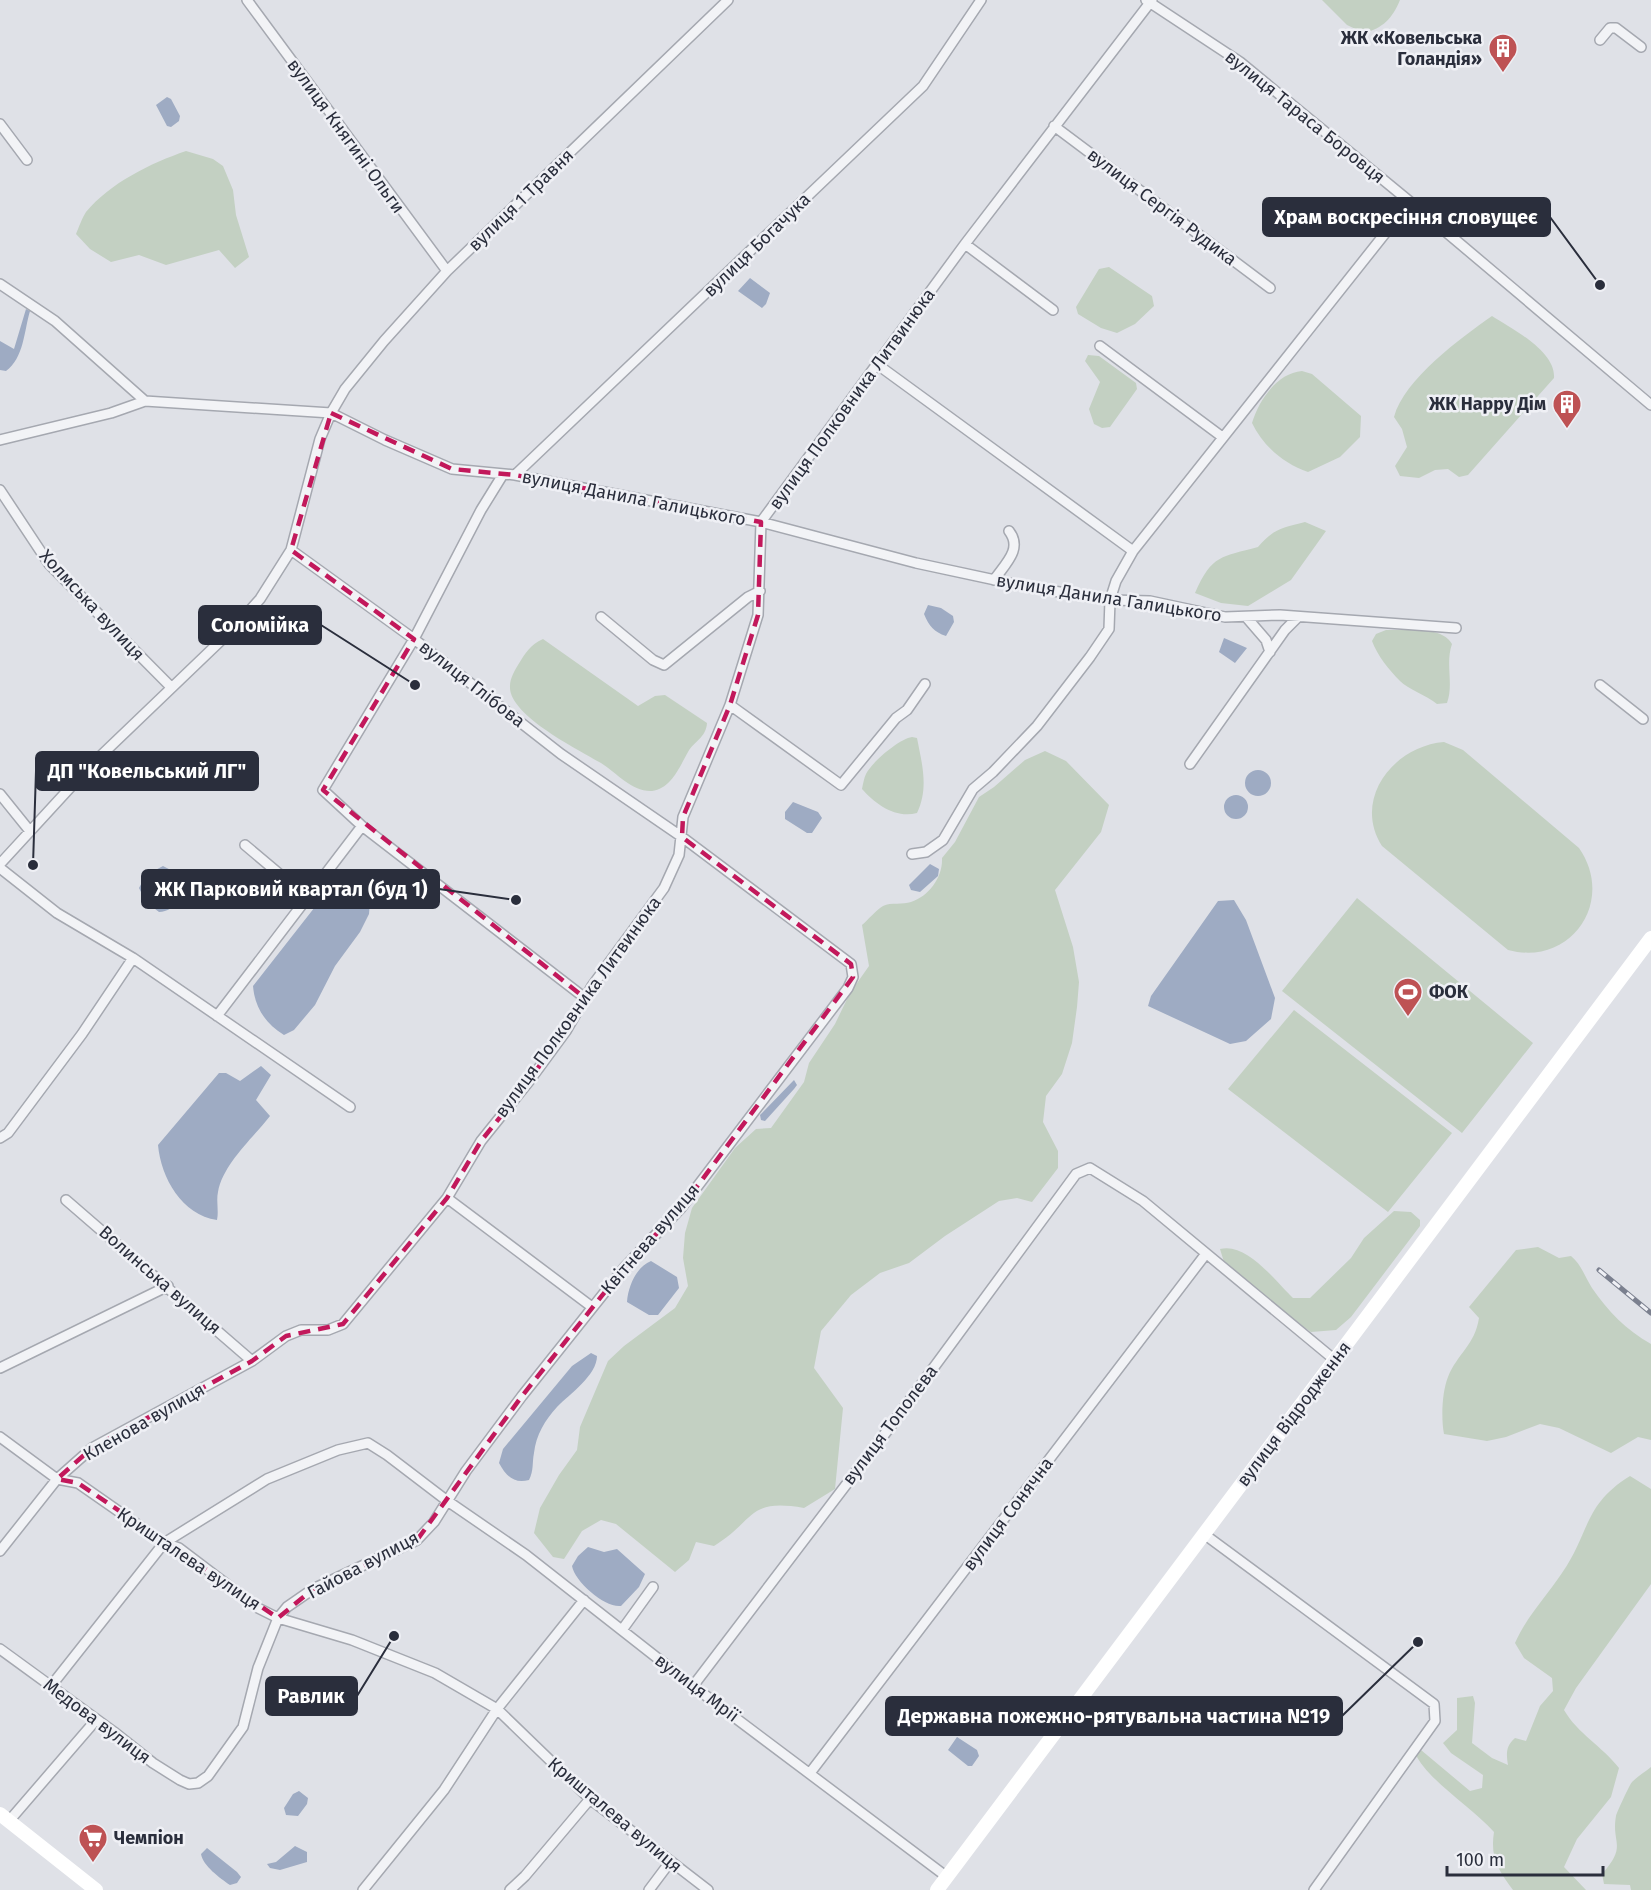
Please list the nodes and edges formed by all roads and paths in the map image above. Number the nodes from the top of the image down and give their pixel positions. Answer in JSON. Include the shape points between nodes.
{"nodes":[{"id":1,"x":247,"y":0,"type":"edge"},
{"id":2,"x":728,"y":0,"type":"edge"},
{"id":3,"x":981,"y":0,"type":"edge"},
{"id":4,"x":1149,"y":1,"type":"edge"},
{"id":5,"x":1600,"y":40,"type":"dead end"},
{"id":6,"x":1641,"y":47,"type":"dead end"},
{"id":7,"x":0,"y":124,"type":"edge"},
{"id":8,"x":1054,"y":126,"type":"junction"},
{"id":9,"x":27,"y":160,"type":"dead end"},
{"id":10,"x":1410,"y":202,"type":"junction"},
{"id":11,"x":965,"y":244,"type":"junction"},
{"id":12,"x":447,"y":271,"type":"junction"},
{"id":13,"x":0,"y":284,"type":"edge"},
{"id":14,"x":1270,"y":288,"type":"dead end"},
{"id":15,"x":1053,"y":310,"type":"dead end"},
{"id":16,"x":1100,"y":346,"type":"dead end"},
{"id":17,"x":878,"y":365,"type":"junction"},
{"id":18,"x":145,"y":401,"type":"junction"},
{"id":19,"x":1651,"y":405,"type":"edge"},
{"id":20,"x":331,"y":413,"type":"junction"},
{"id":21,"x":1221,"y":436,"type":"junction"},
{"id":22,"x":0,"y":440,"type":"edge"},
{"id":23,"x":502,"y":476,"type":"junction"},
{"id":24,"x":515,"y":476,"type":"junction"},
{"id":25,"x":0,"y":490,"type":"edge"},
{"id":26,"x":761,"y":522,"type":"junction"},
{"id":27,"x":1009,"y":531,"type":"dead end"},
{"id":28,"x":291,"y":550,"type":"junction"},
{"id":29,"x":1133,"y":551,"type":"junction"},
{"id":30,"x":994,"y":580,"type":"junction"},
{"id":31,"x":760,"y":591,"type":"junction"},
{"id":32,"x":1110,"y":600,"type":"junction"},
{"id":33,"x":601,"y":617,"type":"dead end"},
{"id":34,"x":1247,"y":618,"type":"junction"},
{"id":35,"x":1297,"y":618,"type":"junction"},
{"id":36,"x":1456,"y":628,"type":"dead end"},
{"id":37,"x":414,"y":639,"type":"junction"},
{"id":38,"x":1270,"y":652,"type":"junction"},
{"id":39,"x":925,"y":684,"type":"dead end"},
{"id":40,"x":170,"y":686,"type":"junction"},
{"id":41,"x":1600,"y":686,"type":"dead end"},
{"id":42,"x":730,"y":705,"type":"junction"},
{"id":43,"x":1642,"y":719,"type":"dead end"},
{"id":44,"x":1190,"y":764,"type":"dead end"},
{"id":45,"x":0,"y":794,"type":"edge"},
{"id":46,"x":362,"y":826,"type":"junction"},
{"id":47,"x":29,"y":830,"type":"junction"},
{"id":48,"x":682,"y":837,"type":"junction"},
{"id":49,"x":245,"y":845,"type":"dead end"},
{"id":50,"x":912,"y":854,"type":"dead end"},
{"id":51,"x":0,"y":866,"type":"edge"},
{"id":52,"x":308,"y":898,"type":"junction"},
{"id":53,"x":1651,"y":938,"type":"edge"},
{"id":54,"x":133,"y":958,"type":"junction"},
{"id":55,"x":853,"y":977,"type":"joint"},
{"id":56,"x":585,"y":998,"type":"junction"},
{"id":57,"x":217,"y":1016,"type":"junction"},
{"id":58,"x":350,"y":1107,"type":"dead end"},
{"id":59,"x":0,"y":1138,"type":"edge"},
{"id":60,"x":447,"y":1198,"type":"junction"},
{"id":61,"x":66,"y":1200,"type":"dead end"},
{"id":62,"x":1205,"y":1255,"type":"junction"},
{"id":63,"x":168,"y":1286,"type":"junction"},
{"id":64,"x":592,"y":1307,"type":"junction"},
{"id":65,"x":252,"y":1361,"type":"junction"},
{"id":66,"x":1336,"y":1361,"type":"junction"},
{"id":67,"x":0,"y":1368,"type":"edge"},
{"id":68,"x":0,"y":1437,"type":"edge"},
{"id":69,"x":57,"y":1479,"type":"junction"},
{"id":70,"x":446,"y":1500,"type":"junction"},
{"id":71,"x":1204,"y":1534,"type":"junction"},
{"id":72,"x":164,"y":1543,"type":"junction"},
{"id":73,"x":0,"y":1551,"type":"edge"},
{"id":74,"x":653,"y":1587,"type":"dead end"},
{"id":75,"x":584,"y":1600,"type":"junction"},
{"id":76,"x":278,"y":1618,"type":"junction"},
{"id":77,"x":622,"y":1630,"type":"junction"},
{"id":78,"x":0,"y":1649,"type":"edge"},
{"id":79,"x":51,"y":1686,"type":"junction"},
{"id":80,"x":693,"y":1686,"type":"junction"},
{"id":81,"x":497,"y":1709,"type":"junction"},
{"id":82,"x":96,"y":1720,"type":"junction"},
{"id":83,"x":810,"y":1773,"type":"junction"},
{"id":84,"x":198,"y":1783,"type":"joint"},
{"id":85,"x":590,"y":1799,"type":"junction"},
{"id":86,"x":4,"y":1818,"type":"edge"},
{"id":87,"x":670,"y":1862,"type":"junction"},
{"id":88,"x":947,"y":1877,"type":"junction"},
{"id":89,"x":93,"y":1889,"type":"edge"},
{"id":90,"x":363,"y":1890,"type":"edge"},
{"id":91,"x":510,"y":1890,"type":"edge"},
{"id":92,"x":649,"y":1890,"type":"edge"},
{"id":93,"x":708,"y":1890,"type":"edge"},
{"id":94,"x":937,"y":1890,"type":"edge"},
{"id":95,"x":1314,"y":1890,"type":"edge"}],
"edges":[{"from":1,"to":12,"type":"street","name":"вулиця Княгині Ольги"},
{"from":2,"to":12,"type":"street","name":"вулиця 1 Травня"},
{"from":3,"to":24,"type":"street","name":"вулиця Богачука","via":[[923,86]]},
{"from":4,"to":8,"type":"street","name":"вулиця Полковника Литвинюка"},
{"from":4,"to":10,"type":"street","name":"вулиця Тараса Боровця","via":[[1240,62]]},
{"from":5,"to":6,"type":"street","via":[[1610,28],[1616,28]]},
{"from":7,"to":9,"type":"street"},
{"from":8,"to":11,"type":"street","name":"вулиця Полковника Литвинюка"},
{"from":8,"to":14,"type":"street","name":"вулиця Сергія Рудика"},
{"from":10,"to":19,"type":"street","name":"вулиця Тараса Боровця"},
{"from":10,"to":21,"type":"street"},
{"from":11,"to":15,"type":"street"},
{"from":11,"to":17,"type":"street","name":"вулиця Полковника Литвинюка"},
{"from":12,"to":20,"type":"street","name":"вулиця 1 Травня","via":[[384,341]]},
{"from":13,"to":18,"type":"street","via":[[55,321]]},
{"from":16,"to":21,"type":"street"},
{"from":17,"to":26,"type":"street","name":"вулиця Полковника Литвинюка"},
{"from":17,"to":29,"type":"street"},
{"from":18,"to":20,"type":"street","name":"вулиця Данила Галицького"},
{"from":18,"to":22,"type":"street"},
{"from":20,"to":23,"type":"street","name":"вулиця Данила Галицького","via":[[452,469]]},
{"from":20,"to":28,"type":"street","via":[[320,439]]},
{"from":21,"to":29,"type":"street"},
{"from":23,"to":24,"type":"street","name":"вулиця Данила Галицького"},
{"from":23,"to":37,"type":"street","name":"вулиця Глібова"},
{"from":24,"to":26,"type":"street","name":"вулиця Данила Галицького"},
{"from":25,"to":40,"type":"street","name":"Холмська вулиця","via":[[49,564]]},
{"from":26,"to":30,"type":"street","name":"вулиця Данила Галицького"},
{"from":26,"to":31,"type":"street","name":"вулиця Полковника Литвинюка"},
{"from":27,"to":30,"type":"street","via":[[1015,548]]},
{"from":28,"to":37,"type":"street"},
{"from":28,"to":40,"type":"street","via":[[260,599]]},
{"from":29,"to":32,"type":"street"},
{"from":30,"to":32,"type":"street","name":"вулиця Данила Галицького"},
{"from":31,"to":33,"type":"street","via":[[664,665]]},
{"from":31,"to":42,"type":"street","name":"вулиця Полковника Литвинюка","via":[[758,615]]},
{"from":32,"to":34,"type":"street","name":"вулиця Данила Галицького","via":[[1150,601]]},
{"from":32,"to":50,"type":"street","via":[[1108,629],[1036,726],[973,789],[943,840],[926,852]]},
{"from":34,"to":35,"type":"street","name":"вулиця Данила Галицького"},
{"from":34,"to":38,"type":"street","via":[[1266,640]]},
{"from":35,"to":36,"type":"street","name":"вулиця Данила Галицького"},
{"from":35,"to":38,"type":"street"},
{"from":37,"to":46,"type":"street","via":[[323,790]]},
{"from":37,"to":48,"type":"street","name":"вулиця Глібова","via":[[561,753]]},
{"from":38,"to":44,"type":"street"},
{"from":39,"to":42,"type":"street","via":[[841,785]]},
{"from":40,"to":47,"type":"street"},
{"from":41,"to":43,"type":"street"},
{"from":42,"to":48,"type":"street","name":"вулиця Полковника Литвинюка","via":[[683,817]]},
{"from":45,"to":47,"type":"street"},
{"from":46,"to":52,"type":"street"},
{"from":46,"to":56,"type":"street"},
{"from":47,"to":51,"type":"street"},
{"from":48,"to":55,"type":"street","name":"вулиця Глібова","via":[[851,964]]},
{"from":48,"to":56,"type":"street","name":"вулиця Полковника Литвинюка","via":[[679,855],[664,888]]},
{"from":49,"to":52,"type":"street"},
{"from":51,"to":54,"type":"street","via":[[57,913]]},
{"from":52,"to":57,"type":"street"},
{"from":53,"to":66,"type":"street","name":"вулиця Відродження"},
{"from":54,"to":57,"type":"street"},
{"from":54,"to":59,"type":"street","via":[[82,1034]]},
{"from":55,"to":64,"type":"street","name":"Квітнева вулиця","via":[[681,1208]]},
{"from":56,"to":60,"type":"street","name":"вулиця Полковника Литвинюка","via":[[530,1080],[481,1141]]},
{"from":57,"to":58,"type":"street"},
{"from":60,"to":64,"type":"street"},
{"from":60,"to":65,"type":"street","name":"вулиця Полковника Литвинюка","via":[[343,1324],[286,1336]]},
{"from":61,"to":63,"type":"street","name":"Волинська вулиця"},
{"from":62,"to":66,"type":"street"},
{"from":62,"to":80,"type":"street","name":"вулиця Тополева","via":[[1143,1201],[1090,1168],[1076,1174]]},
{"from":62,"to":83,"type":"street","name":"вулиця Сонячна"},
{"from":63,"to":65,"type":"street","name":"Волинська вулиця"},
{"from":63,"to":67,"type":"street"},
{"from":64,"to":70,"type":"street","name":"Квітнева вулиця"},
{"from":65,"to":69,"type":"street","name":"Кленова вулиця","via":[[92,1448]]},
{"from":66,"to":71,"type":"street","name":"вулиця Відродження"},
{"from":68,"to":69,"type":"street","name":"Кришталева вулиця"},
{"from":69,"to":72,"type":"street","name":"Кришталева вулиця","via":[[78,1483]]},
{"from":69,"to":73,"type":"street","name":"Кленова вулиця"},
{"from":70,"to":72,"type":"street","name":"вулиця Мрії","via":[[368,1443],[338,1450],[267,1479]]},
{"from":70,"to":75,"type":"street","name":"вулиця Мрії"},
{"from":70,"to":76,"type":"street","name":"Гайова вулиця","via":[[434,1522],[417,1540],[313,1589]]},
{"from":71,"to":88,"type":"street","name":"вулиця Відродження"},
{"from":71,"to":95,"type":"street","via":[[1434,1704],[1435,1721]]},
{"from":72,"to":76,"type":"street","name":"Кришталева вулиця","via":[[179,1548],[242,1598]]},
{"from":72,"to":79,"type":"street"},
{"from":74,"to":77,"type":"street"},
{"from":75,"to":77,"type":"street","name":"вулиця Мрії"},
{"from":75,"to":81,"type":"street"},
{"from":76,"to":81,"type":"street","name":"Кришталева вулиця","via":[[352,1640],[435,1673]]},
{"from":76,"to":84,"type":"street","name":"Гайова вулиця","via":[[258,1668],[243,1727],[208,1776]]},
{"from":77,"to":80,"type":"street","name":"вулиця Мрії"},
{"from":78,"to":79,"type":"street","name":"Медова вулиця"},
{"from":79,"to":82,"type":"street","name":"Медова вулиця"},
{"from":80,"to":83,"type":"street","name":"вулиця Мрії"},
{"from":81,"to":85,"type":"street","name":"Кришталева вулиця"},
{"from":81,"to":90,"type":"street","via":[[444,1790]]},
{"from":82,"to":84,"type":"street","name":"Медова вулиця","via":[[171,1774],[189,1784]]},
{"from":82,"to":86,"type":"street"},
{"from":83,"to":88,"type":"street","name":"вулиця Мрії"},
{"from":85,"to":87,"type":"street","name":"Кришталева вулиця"},
{"from":85,"to":91,"type":"street"},
{"from":86,"to":89,"type":"street"},
{"from":87,"to":92,"type":"street"},
{"from":87,"to":93,"type":"street","name":"Кришталева вулиця"},
{"from":88,"to":94,"type":"street","name":"вулиця Відродження"}]}
